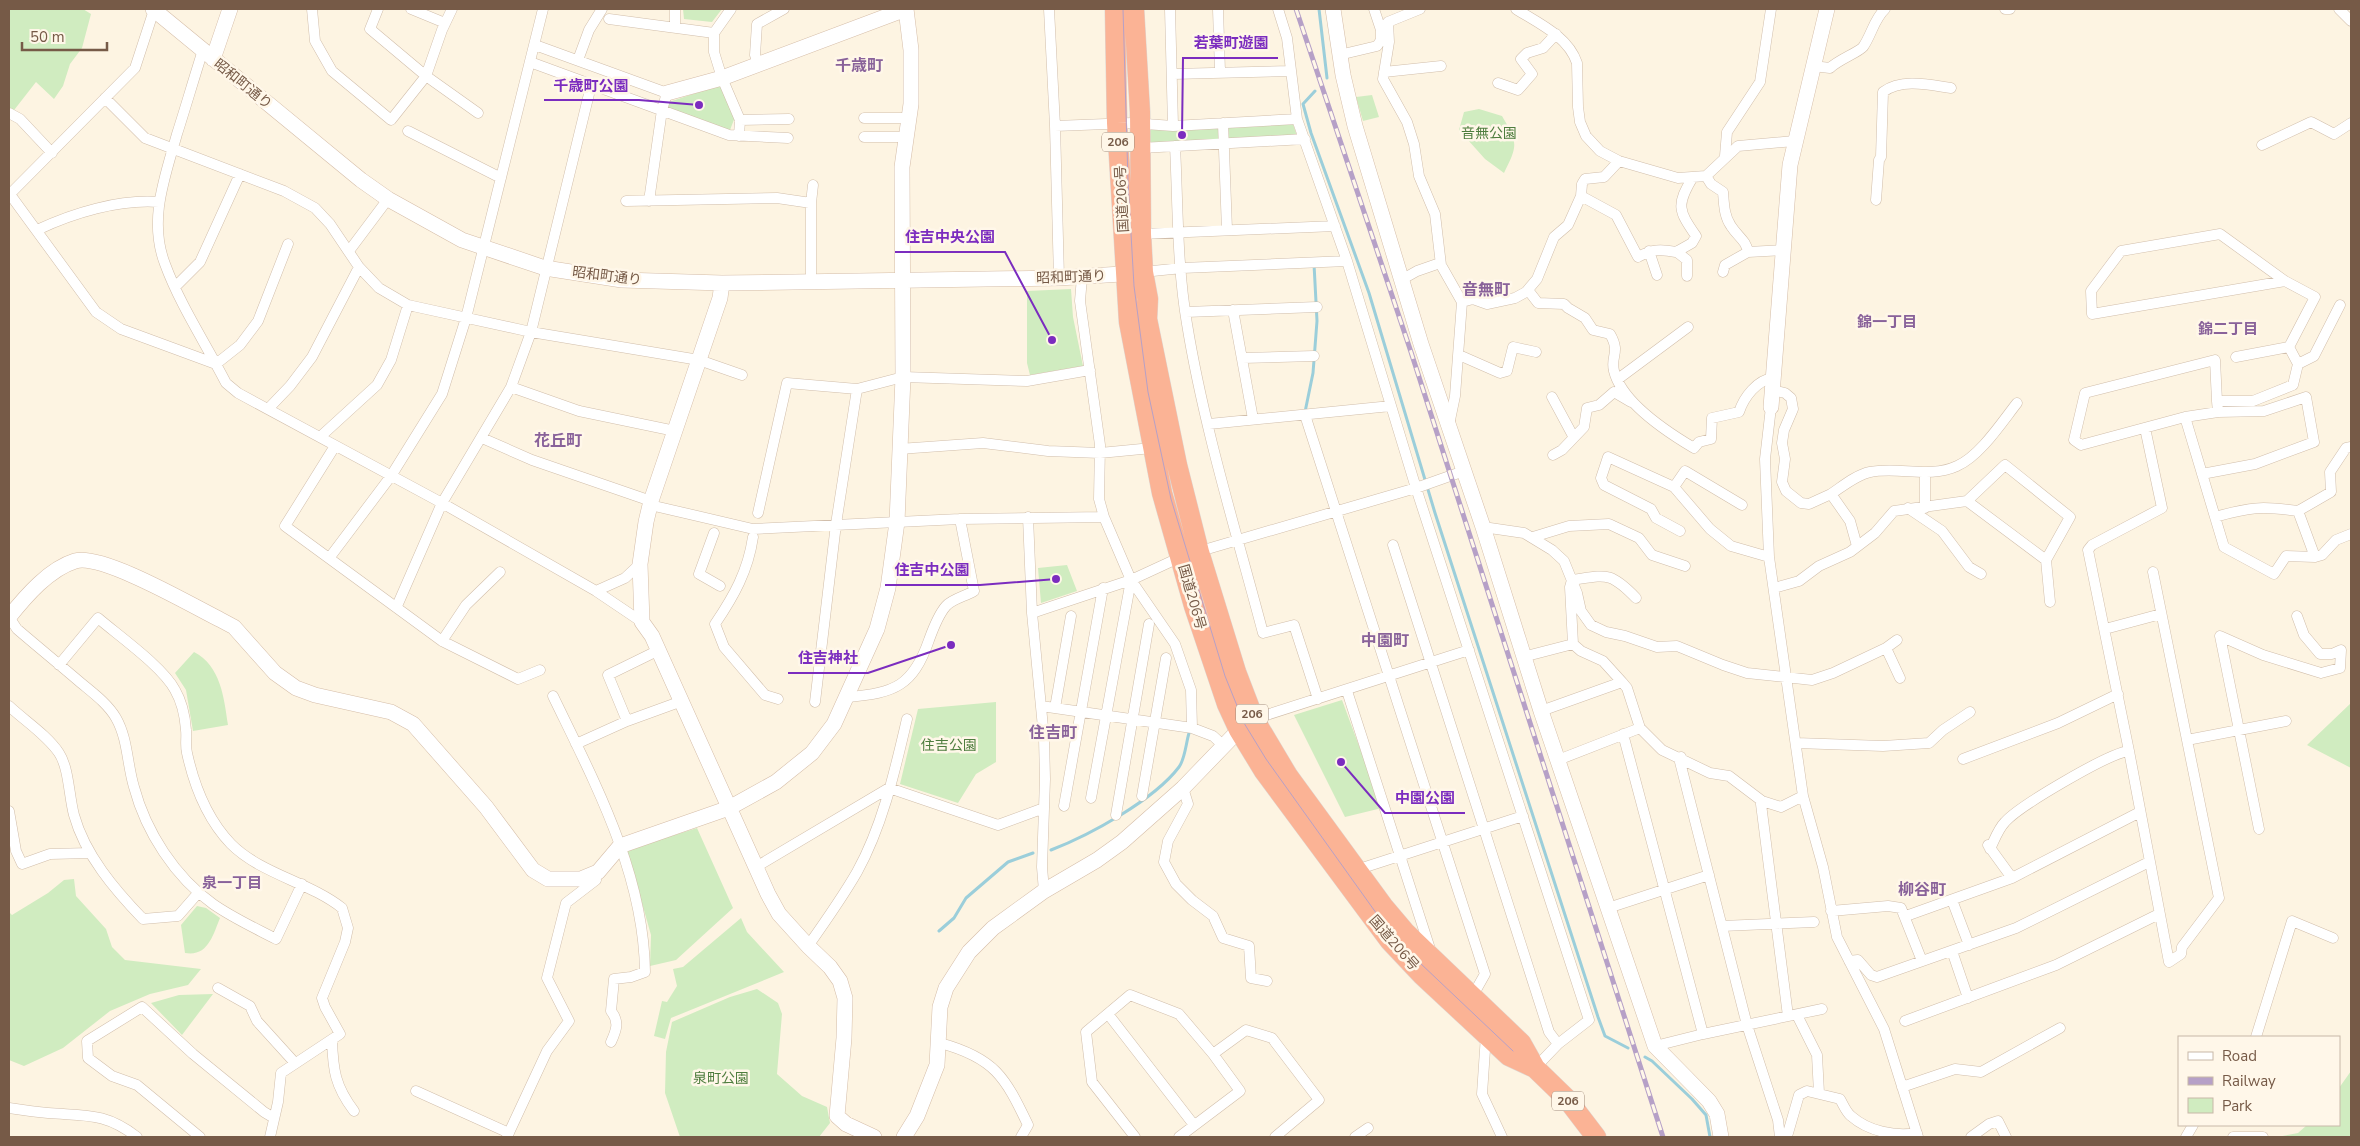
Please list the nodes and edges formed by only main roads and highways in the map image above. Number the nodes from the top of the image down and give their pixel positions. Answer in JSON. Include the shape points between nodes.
{"nodes":[{"id":1,"x":1115,"y":9,"type":"edge"},
{"id":2,"x":1134,"y":9,"type":"edge"},
{"id":3,"x":1134,"y":274,"type":"junction"},
{"id":4,"x":1190,"y":554,"type":"junction"},
{"id":5,"x":1246,"y":725,"type":"junction"},
{"id":6,"x":1535,"y":1068,"type":"junction"},
{"id":7,"x":1596,"y":1137,"type":"edge"}],
"edges":[{"from":1,"to":3,"type":"highway","name":"国道206号","number":"206","via":[[1117,123]]},
{"from":2,"to":3,"type":"highway","name":"国道206号","number":"206","via":[[1141,148],[1141,234]]},
{"from":3,"to":4,"type":"highway","name":"国道206号","number":"206","via":[[1148,299],[1147,319],[1177,465]]},
{"from":3,"to":4,"type":"highway","name":"国道206号","number":"206","via":[[1129,322],[1152,448]]},
{"from":4,"to":5,"type":"highway","name":"国道206号","number":"206","via":[[1236,672]]},
{"from":5,"to":6,"type":"highway","name":"国道206号","number":"206","via":[[1405,932],[1521,1043]]},
{"from":5,"to":6,"type":"highway","name":"国道206号","number":"206","via":[[1264,771],[1390,942],[1510,1056]]},
{"from":6,"to":7,"type":"highway","name":"国道206号","number":"206","via":[[1567,1099]]}]}
